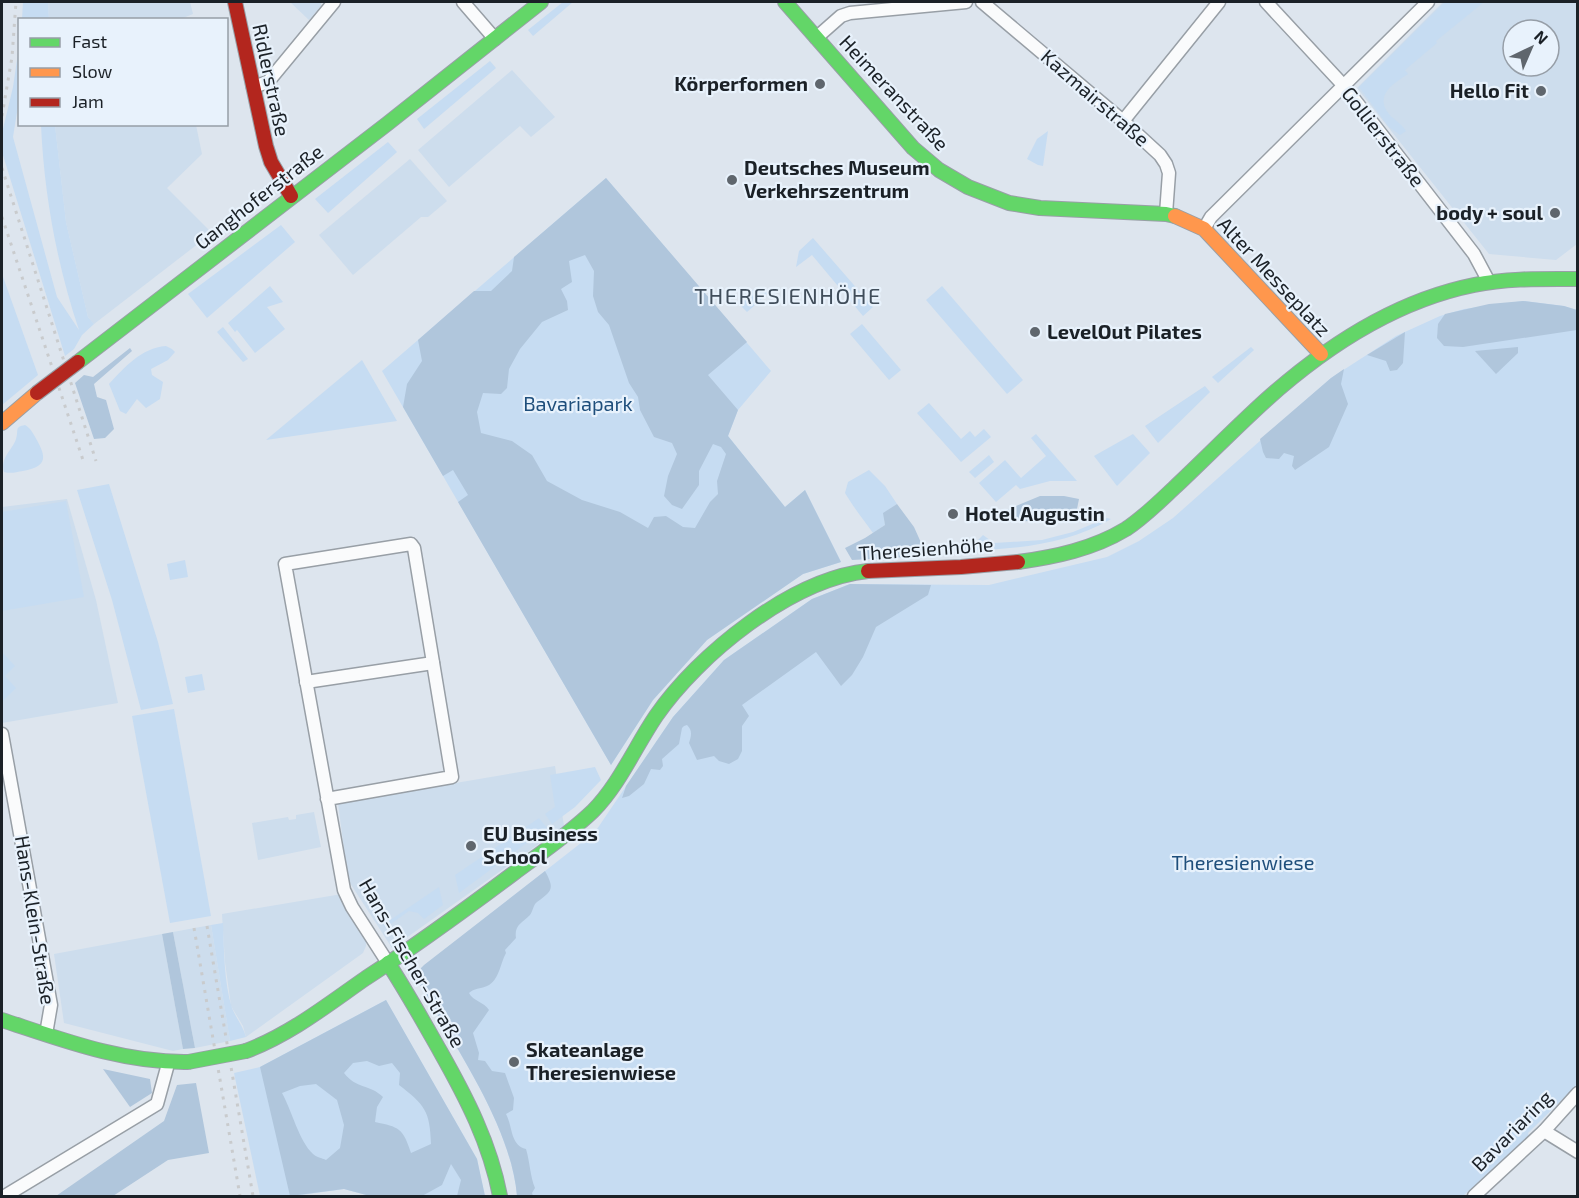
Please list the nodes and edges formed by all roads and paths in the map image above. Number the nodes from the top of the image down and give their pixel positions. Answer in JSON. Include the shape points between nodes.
{"nodes":[{"id":1,"x":235,"y":2,"type":"edge"},
{"id":2,"x":334,"y":2,"type":"edge"},
{"id":3,"x":463,"y":2,"type":"edge"},
{"id":4,"x":541,"y":2,"type":"edge"},
{"id":5,"x":785,"y":2,"type":"edge"},
{"id":6,"x":966,"y":2,"type":"edge"},
{"id":7,"x":982,"y":2,"type":"edge"},
{"id":8,"x":1219,"y":2,"type":"edge"},
{"id":9,"x":1266,"y":2,"type":"edge"},
{"id":10,"x":1428,"y":2,"type":"edge"},
{"id":11,"x":816,"y":38,"type":"junction"},
{"id":12,"x":495,"y":39,"type":"junction"},
{"id":13,"x":1344,"y":86,"type":"junction"},
{"id":14,"x":252,"y":87,"type":"junction"},
{"id":15,"x":1123,"y":121,"type":"junction"},
{"id":16,"x":291,"y":196,"type":"junction"},
{"id":17,"x":1166,"y":214,"type":"junction"},
{"id":18,"x":1204,"y":229,"type":"junction"},
{"id":19,"x":1530,"y":279,"type":"junction"},
{"id":20,"x":1578,"y":279,"type":"edge"},
{"id":21,"x":1489,"y":282,"type":"junction"},
{"id":22,"x":1578,"y":290,"type":"edge"},
{"id":23,"x":1320,"y":354,"type":"junction"},
{"id":24,"x":2,"y":423,"type":"edge"},
{"id":25,"x":433,"y":663,"type":"junction"},
{"id":26,"x":306,"y":682,"type":"junction"},
{"id":27,"x":2,"y":734,"type":"edge"},
{"id":28,"x":327,"y":799,"type":"junction"},
{"id":29,"x":388,"y":963,"type":"junction"},
{"id":30,"x":2,"y":1020,"type":"edge"},
{"id":31,"x":46,"y":1034,"type":"junction"},
{"id":32,"x":168,"y":1064,"type":"junction"},
{"id":33,"x":1578,"y":1093,"type":"edge"},
{"id":34,"x":1544,"y":1131,"type":"junction"},
{"id":35,"x":1578,"y":1152,"type":"edge"},
{"id":36,"x":5,"y":1197,"type":"edge"},
{"id":37,"x":500,"y":1197,"type":"edge"},
{"id":38,"x":1474,"y":1197,"type":"edge"}],
"edges":[{"from":1,"to":14,"type":"main road","name":"Ridlerstraße"},
{"from":2,"to":14,"type":"street","via":[[268,82]]},
{"from":3,"to":12,"type":"street"},
{"from":4,"to":12,"type":"main road","name":"Ganghoferstraße"},
{"from":5,"to":11,"type":"main road","name":"Heimeranstraße"},
{"from":6,"to":11,"type":"street","via":[[850,13]]},
{"from":7,"to":15,"type":"street","name":"Kazmairstraße"},
{"from":8,"to":15,"type":"street"},
{"from":9,"to":13,"type":"street","name":"Gollierstraße"},
{"from":10,"to":13,"type":"street"},
{"from":11,"to":17,"type":"main road","name":"Heimeranstraße","via":[[913,148],[968,187],[1009,203],[1040,208]]},
{"from":12,"to":16,"type":"main road","name":"Ganghoferstraße"},
{"from":13,"to":18,"type":"street","via":[[1210,217]]},
{"from":13,"to":21,"type":"street","name":"Gollierstraße","via":[[1474,254]]},
{"from":14,"to":16,"type":"main road","name":"Ridlerstraße","via":[[271,162]]},
{"from":15,"to":17,"type":"street","name":"Kazmairstraße","via":[[1167,164]]},
{"from":16,"to":24,"type":"main road","name":"Ganghoferstraße","bridge":true},
{"from":17,"to":18,"type":"main road","name":"Alter Messeplatz"},
{"from":18,"to":23,"type":"main road","name":"Alter Messeplatz"},
{"from":19,"to":20,"type":"main road","name":"Theresienhöhe"},
{"from":19,"to":21,"type":"main road","name":"Theresienhöhe"},
{"from":19,"to":22,"type":"main road","name":"Theresienhöhe"},
{"from":21,"to":23,"type":"main road","name":"Theresienhöhe","via":[[1407,304]]},
{"from":23,"to":29,"type":"main road","name":"Theresienhöhe","via":[[1128,528],[1096,545],[990,565],[850,573],[810,587],[752,622],[681,683],[592,812],[472,906]]},
{"from":25,"to":26,"type":"street"},
{"from":25,"to":26,"type":"street","name":"Hans-Fischer-Straße","via":[[414,548],[407,544],[285,564]]},
{"from":25,"to":28,"type":"street","via":[[452,777]]},
{"from":26,"to":28,"type":"street","name":"Hans-Fischer-Straße"},
{"from":27,"to":31,"type":"street","name":"Hans-Klein-Straße","via":[[51,1005]]},
{"from":28,"to":29,"type":"street","name":"Hans-Fischer-Straße","via":[[344,890]]},
{"from":29,"to":32,"type":"main road","name":"Theresienhöhe","bridge":true,"via":[[273,1041],[246,1051]]},
{"from":29,"to":37,"type":"main road","name":"Hans-Fischer-Straße","via":[[482,1130]]},
{"from":30,"to":31,"type":"main road","name":"Theresienhöhe"},
{"from":31,"to":32,"type":"main road","name":"Theresienhöhe"},
{"from":32,"to":36,"type":"street","via":[[157,1104]]},
{"from":33,"to":34,"type":"street","name":"Bavariaring"},
{"from":34,"to":35,"type":"street"},
{"from":34,"to":38,"type":"street","name":"Bavariaring"}]}
